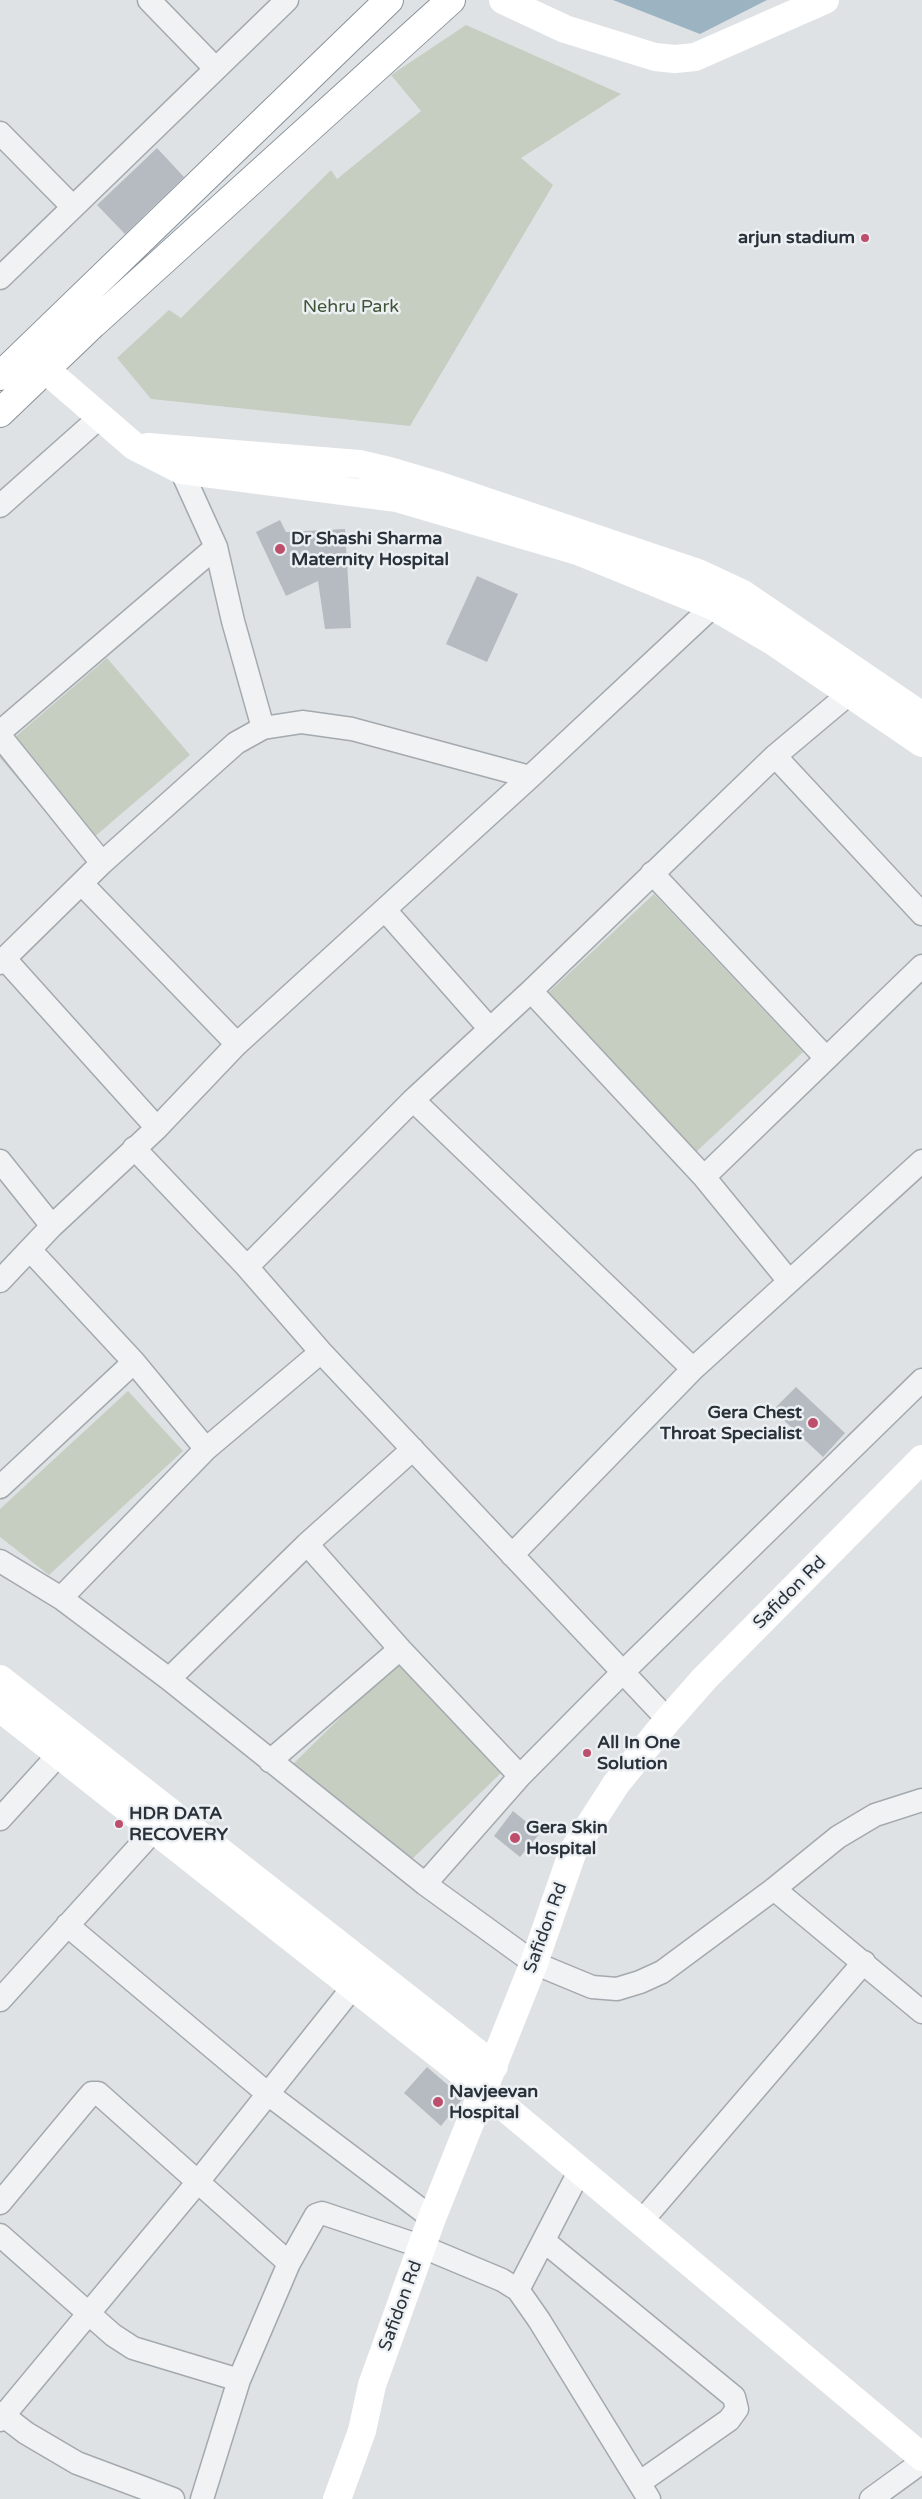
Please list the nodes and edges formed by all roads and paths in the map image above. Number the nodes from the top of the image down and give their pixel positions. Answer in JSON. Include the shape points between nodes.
{"nodes":[{"id":1,"x":287,"y":0,"type":"edge"},
{"id":2,"x":389,"y":0,"type":"edge"},
{"id":3,"x":451,"y":0,"type":"edge"},
{"id":4,"x":503,"y":0,"type":"edge"},
{"id":5,"x":825,"y":0,"type":"edge"},
{"id":6,"x":158,"y":3,"type":"edge"},
{"id":7,"x":215,"y":68,"type":"junction"},
{"id":8,"x":0,"y":133,"type":"edge"},
{"id":9,"x":72,"y":206,"type":"junction"},
{"id":10,"x":0,"y":278,"type":"edge"},
{"id":11,"x":28,"y":348,"type":"junction"},
{"id":12,"x":46,"y":370,"type":"junction"},
{"id":13,"x":0,"y":376,"type":"edge"},
{"id":14,"x":0,"y":414,"type":"edge"},
{"id":15,"x":99,"y":418,"type":"junction"},
{"id":16,"x":134,"y":446,"type":"junction"},
{"id":17,"x":181,"y":470,"type":"junction"},
{"id":18,"x":0,"y":506,"type":"edge"},
{"id":19,"x":216,"y":546,"type":"junction"},
{"id":20,"x":719,"y":595,"type":"junction"},
{"id":21,"x":850,"y":693,"type":"junction"},
{"id":22,"x":922,"y":716,"type":"edge"},
{"id":23,"x":263,"y":728,"type":"junction"},
{"id":24,"x":0,"y":732,"type":"edge"},
{"id":25,"x":0,"y":736,"type":"edge"},
{"id":26,"x":922,"y":743,"type":"edge"},
{"id":27,"x":774,"y":756,"type":"junction"},
{"id":28,"x":530,"y":776,"type":"junction"},
{"id":29,"x":102,"y":863,"type":"junction"},
{"id":30,"x":652,"y":873,"type":"junction"},
{"id":31,"x":82,"y":884,"type":"junction"},
{"id":32,"x":385,"y":910,"type":"junction"},
{"id":33,"x":922,"y":914,"type":"edge"},
{"id":34,"x":2,"y":961,"type":"edge"},
{"id":35,"x":922,"y":966,"type":"edge"},
{"id":36,"x":531,"y":991,"type":"junction"},
{"id":37,"x":490,"y":1029,"type":"junction"},
{"id":38,"x":237,"y":1044,"type":"junction"},
{"id":39,"x":826,"y":1058,"type":"junction"},
{"id":40,"x":413,"y":1100,"type":"junction"},
{"id":41,"x":157,"y":1128,"type":"junction"},
{"id":42,"x":134,"y":1148,"type":"junction"},
{"id":43,"x":0,"y":1161,"type":"edge"},
{"id":44,"x":922,"y":1161,"type":"edge"},
{"id":45,"x":704,"y":1177,"type":"junction"},
{"id":46,"x":52,"y":1226,"type":"junction"},
{"id":47,"x":30,"y":1250,"type":"junction"},
{"id":48,"x":247,"y":1267,"type":"junction"},
{"id":49,"x":0,"y":1281,"type":"edge"},
{"id":50,"x":789,"y":1281,"type":"junction"},
{"id":51,"x":321,"y":1352,"type":"junction"},
{"id":52,"x":134,"y":1362,"type":"junction"},
{"id":53,"x":693,"y":1369,"type":"junction"},
{"id":54,"x":922,"y":1380,"type":"edge"},
{"id":55,"x":206,"y":1449,"type":"junction"},
{"id":56,"x":413,"y":1449,"type":"junction"},
{"id":57,"x":922,"y":1459,"type":"edge"},
{"id":58,"x":0,"y":1487,"type":"edge"},
{"id":59,"x":307,"y":1544,"type":"junction"},
{"id":60,"x":512,"y":1555,"type":"junction"},
{"id":61,"x":0,"y":1561,"type":"edge"},
{"id":62,"x":61,"y":1598,"type":"junction"},
{"id":63,"x":400,"y":1649,"type":"junction"},
{"id":64,"x":622,"y":1673,"type":"junction"},
{"id":65,"x":0,"y":1679,"type":"edge"},
{"id":66,"x":169,"y":1679,"type":"junction"},
{"id":67,"x":0,"y":1708,"type":"edge"},
{"id":68,"x":668,"y":1720,"type":"junction"},
{"id":69,"x":67,"y":1745,"type":"junction"},
{"id":70,"x":270,"y":1761,"type":"junction"},
{"id":71,"x":520,"y":1776,"type":"junction"},
{"id":72,"x":922,"y":1800,"type":"edge"},
{"id":73,"x":0,"y":1819,"type":"edge"},
{"id":74,"x":155,"y":1829,"type":"junction"},
{"id":75,"x":425,"y":1884,"type":"junction"},
{"id":76,"x":774,"y":1889,"type":"junction"},
{"id":77,"x":67,"y":1925,"type":"junction"},
{"id":78,"x":864,"y":1962,"type":"junction"},
{"id":79,"x":534,"y":1963,"type":"junction"},
{"id":80,"x":353,"y":1987,"type":"junction"},
{"id":81,"x":0,"y":2000,"type":"edge"},
{"id":82,"x":922,"y":2012,"type":"edge"},
{"id":83,"x":489,"y":2078,"type":"junction"},
{"id":84,"x":268,"y":2094,"type":"junction"},
{"id":85,"x":580,"y":2170,"type":"junction"},
{"id":86,"x":197,"y":2183,"type":"junction"},
{"id":87,"x":0,"y":2203,"type":"edge"},
{"id":88,"x":432,"y":2218,"type":"junction"},
{"id":89,"x":641,"y":2222,"type":"junction"},
{"id":90,"x":0,"y":2235,"type":"edge"},
{"id":91,"x":544,"y":2241,"type":"junction"},
{"id":92,"x":423,"y":2247,"type":"junction"},
{"id":93,"x":289,"y":2263,"type":"junction"},
{"id":94,"x":518,"y":2290,"type":"junction"},
{"id":95,"x":87,"y":2312,"type":"junction"},
{"id":96,"x":239,"y":2380,"type":"junction"},
{"id":97,"x":372,"y":2385,"type":"junction"},
{"id":98,"x":1,"y":2417,"type":"edge"},
{"id":99,"x":922,"y":2457,"type":"edge"},
{"id":100,"x":922,"y":2462,"type":"edge"},
{"id":101,"x":644,"y":2491,"type":"edge"},
{"id":102,"x":173,"y":2499,"type":"edge"},
{"id":103,"x":202,"y":2499,"type":"edge"},
{"id":104,"x":321,"y":2499,"type":"edge"},
{"id":105,"x":337,"y":2499,"type":"edge"},
{"id":106,"x":871,"y":2499,"type":"edge"}],
"edges":[{"from":1,"to":7,"type":"street"},
{"from":2,"to":11,"type":"main road"},
{"from":3,"to":12,"type":"main road"},
{"from":4,"to":5,"type":"main road","via":[[564,29],[655,57],[675,59],[695,57]]},
{"from":6,"to":7,"type":"street"},
{"from":7,"to":9,"type":"street"},
{"from":8,"to":9,"type":"street"},
{"from":9,"to":10,"type":"street"},
{"from":11,"to":12,"type":"main road"},
{"from":11,"to":13,"type":"main road"},
{"from":12,"to":14,"type":"main road"},
{"from":12,"to":15,"type":"main road"},
{"from":15,"to":16,"type":"main road"},
{"from":15,"to":18,"type":"street"},
{"from":16,"to":17,"type":"main road"},
{"from":16,"to":20,"type":"main road","via":[[358,464],[389,471],[624,548]]},
{"from":17,"to":19,"type":"street"},
{"from":17,"to":20,"type":"main road","via":[[397,498]]},
{"from":19,"to":23,"type":"street"},
{"from":19,"to":24,"type":"street"},
{"from":20,"to":21,"type":"main road","via":[[774,642]]},
{"from":20,"to":22,"type":"main road","via":[[743,594]]},
{"from":20,"to":28,"type":"street"},
{"from":21,"to":26,"type":"main road"},
{"from":21,"to":27,"type":"street"},
{"from":23,"to":28,"type":"street","via":[[302,722],[352,729]]},
{"from":23,"to":29,"type":"street","via":[[236,743]]},
{"from":25,"to":29,"type":"street"},
{"from":27,"to":30,"type":"street"},
{"from":27,"to":33,"type":"street"},
{"from":28,"to":32,"type":"street"},
{"from":29,"to":31,"type":"street"},
{"from":30,"to":36,"type":"street"},
{"from":30,"to":39,"type":"street"},
{"from":31,"to":34,"type":"street"},
{"from":31,"to":38,"type":"street"},
{"from":32,"to":37,"type":"street"},
{"from":32,"to":38,"type":"street"},
{"from":34,"to":41,"type":"street"},
{"from":35,"to":39,"type":"street"},
{"from":36,"to":37,"type":"street"},
{"from":36,"to":45,"type":"street"},
{"from":37,"to":40,"type":"street"},
{"from":38,"to":41,"type":"street"},
{"from":39,"to":45,"type":"street"},
{"from":40,"to":48,"type":"street"},
{"from":40,"to":53,"type":"street"},
{"from":41,"to":42,"type":"street"},
{"from":42,"to":46,"type":"street"},
{"from":42,"to":48,"type":"street"},
{"from":43,"to":46,"type":"street"},
{"from":44,"to":50,"type":"street"},
{"from":45,"to":50,"type":"street"},
{"from":46,"to":47,"type":"street"},
{"from":47,"to":49,"type":"street"},
{"from":47,"to":52,"type":"street"},
{"from":48,"to":51,"type":"street"},
{"from":50,"to":53,"type":"street"},
{"from":51,"to":55,"type":"street"},
{"from":51,"to":56,"type":"street"},
{"from":52,"to":55,"type":"street"},
{"from":52,"to":58,"type":"street"},
{"from":53,"to":60,"type":"street"},
{"from":54,"to":64,"type":"street"},
{"from":55,"to":62,"type":"street"},
{"from":56,"to":59,"type":"street"},
{"from":56,"to":60,"type":"street"},
{"from":57,"to":68,"type":"main road","name":"Safidon Rd","via":[[704,1679]]},
{"from":59,"to":63,"type":"street"},
{"from":59,"to":66,"type":"street"},
{"from":60,"to":64,"type":"street"},
{"from":61,"to":62,"type":"street"},
{"from":62,"to":66,"type":"street"},
{"from":63,"to":70,"type":"street"},
{"from":63,"to":71,"type":"street"},
{"from":64,"to":68,"type":"street"},
{"from":64,"to":71,"type":"street"},
{"from":65,"to":69,"type":"main road"},
{"from":66,"to":70,"type":"street"},
{"from":67,"to":69,"type":"main road"},
{"from":68,"to":79,"type":"main road","name":"Safidon Rd","via":[[616,1784],[573,1851]]},
{"from":69,"to":73,"type":"street"},
{"from":69,"to":74,"type":"main road"},
{"from":69,"to":83,"type":"main road"},
{"from":70,"to":75,"type":"street"},
{"from":71,"to":75,"type":"street"},
{"from":72,"to":76,"type":"street","via":[[875,1815],[838,1837]]},
{"from":74,"to":77,"type":"street"},
{"from":74,"to":80,"type":"main road"},
{"from":75,"to":79,"type":"street"},
{"from":76,"to":78,"type":"street"},
{"from":76,"to":79,"type":"street","via":[[662,1972],[640,1982],[617,1989],[592,1987]]},
{"from":77,"to":81,"type":"street"},
{"from":77,"to":84,"type":"street"},
{"from":78,"to":82,"type":"street"},
{"from":78,"to":89,"type":"street"},
{"from":79,"to":83,"type":"main road","name":"Safidon Rd"},
{"from":80,"to":83,"type":"main road"},
{"from":80,"to":84,"type":"street"},
{"from":83,"to":85,"type":"main road"},
{"from":83,"to":88,"type":"main road","name":"Safidon Rd"},
{"from":84,"to":86,"type":"street"},
{"from":84,"to":88,"type":"street"},
{"from":85,"to":89,"type":"main road"},
{"from":85,"to":91,"type":"street"},
{"from":86,"to":87,"type":"street","via":[[111,2102],[98,2093],[92,2093]]},
{"from":86,"to":93,"type":"street"},
{"from":86,"to":95,"type":"street"},
{"from":88,"to":92,"type":"main road","name":"Safidon Rd"},
{"from":89,"to":99,"type":"main road"},
{"from":90,"to":95,"type":"street"},
{"from":91,"to":94,"type":"street"},
{"from":91,"to":101,"type":"street","via":[[734,2397],[738,2409],[730,2420]]},
{"from":92,"to":93,"type":"street","via":[[322,2213],[310,2223]]},
{"from":92,"to":94,"type":"street","via":[[502,2280]]},
{"from":92,"to":97,"type":"main road","name":"Safidon Rd"},
{"from":93,"to":96,"type":"street"},
{"from":94,"to":101,"type":"street"},
{"from":95,"to":96,"type":"street","via":[[133,2348]]},
{"from":95,"to":98,"type":"street"},
{"from":96,"to":103,"type":"street"},
{"from":97,"to":104,"type":"main road","name":"Safidon Rd","via":[[352,2417]]},
{"from":97,"to":105,"type":"main road","name":"Safidon Rd","via":[[362,2431]]},
{"from":98,"to":102,"type":"street","via":[[77,2463]]},
{"from":100,"to":106,"type":"street"}]}
